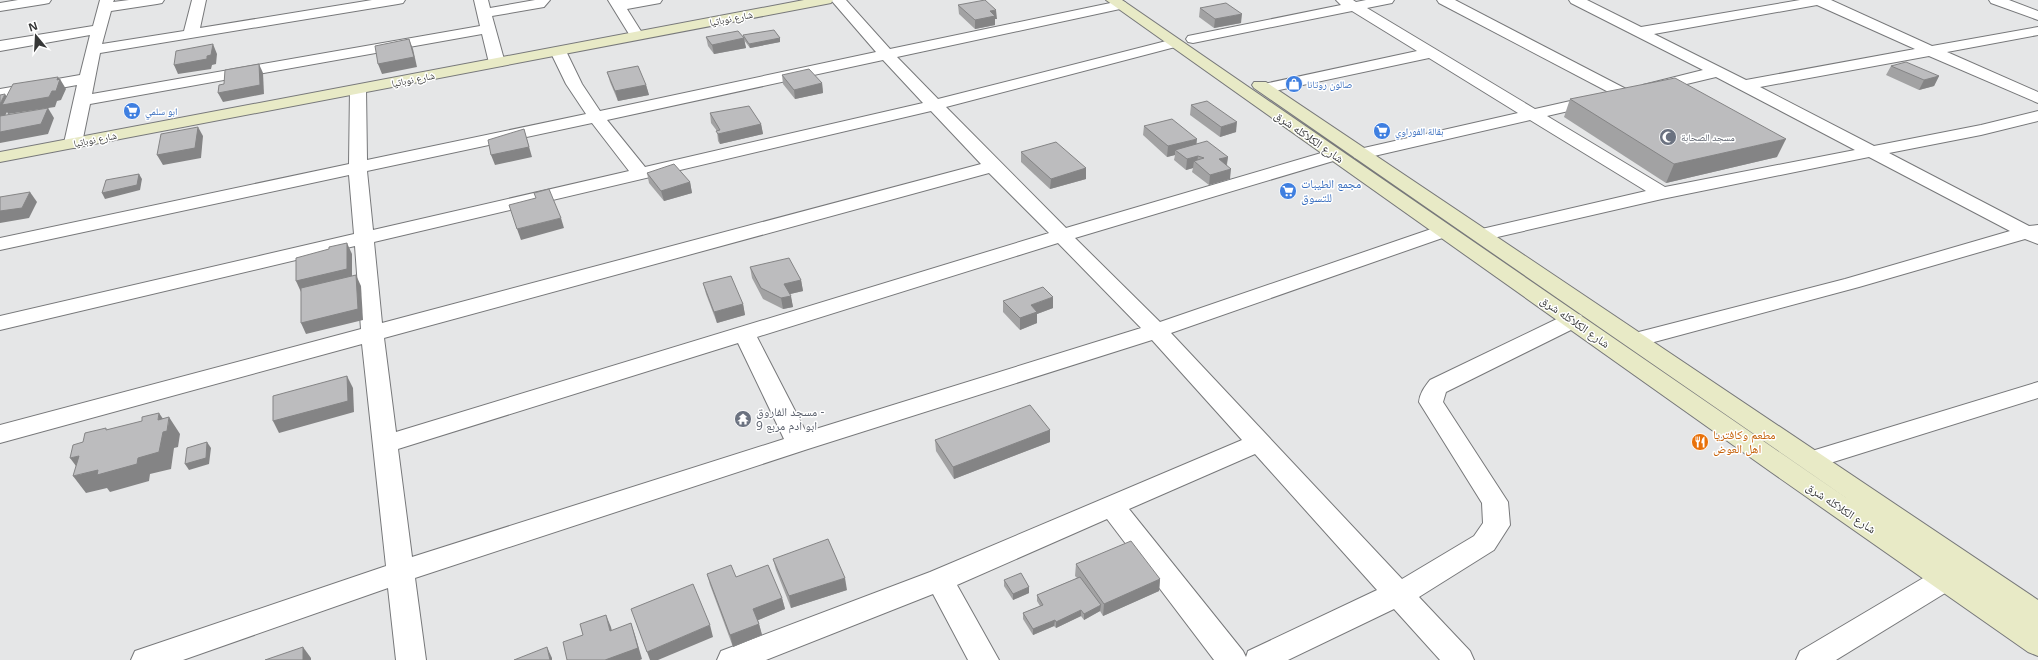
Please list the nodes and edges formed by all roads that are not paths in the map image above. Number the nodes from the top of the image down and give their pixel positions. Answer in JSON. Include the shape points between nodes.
{"nodes":[{"id":1,"x":44,"y":0,"type":"edge"},
{"id":2,"x":157,"y":0,"type":"edge"},
{"id":3,"x":199,"y":0,"type":"edge"},
{"id":4,"x":398,"y":0,"type":"edge"},
{"id":5,"x":543,"y":0,"type":"edge"},
{"id":6,"x":655,"y":0,"type":"edge"},
{"id":7,"x":826,"y":0,"type":"edge"},
{"id":8,"x":838,"y":0,"type":"edge"},
{"id":9,"x":1387,"y":0,"type":"edge"},
{"id":10,"x":1444,"y":0,"type":"edge"},
{"id":11,"x":1576,"y":0,"type":"edge"},
{"id":12,"x":1819,"y":0,"type":"edge"},
{"id":13,"x":1996,"y":0,"type":"edge"},
{"id":14,"x":1123,"y":2,"type":"edge"},
{"id":15,"x":617,"y":3,"type":"edge"},
{"id":16,"x":1348,"y":3,"type":"edge"},
{"id":17,"x":105,"y":4,"type":"edge"},
{"id":18,"x":0,"y":7,"type":"edge"},
{"id":19,"x":483,"y":7,"type":"edge"},
{"id":20,"x":2038,"y":16,"type":"edge"},
{"id":21,"x":98,"y":29,"type":"junction"},
{"id":22,"x":488,"y":29,"type":"junction"},
{"id":23,"x":2038,"y":31,"type":"edge"},
{"id":24,"x":1640,"y":32,"type":"junction"},
{"id":25,"x":191,"y":34,"type":"junction"},
{"id":26,"x":637,"y":36,"type":"junction"},
{"id":27,"x":1183,"y":41,"type":"junction"},
{"id":28,"x":0,"y":46,"type":"edge"},
{"id":29,"x":93,"y":50,"type":"junction"},
{"id":30,"x":558,"y":51,"type":"junction"},
{"id":31,"x":1931,"y":51,"type":"junction"},
{"id":32,"x":1432,"y":53,"type":"junction"},
{"id":33,"x":886,"y":54,"type":"junction"},
{"id":34,"x":497,"y":63,"type":"junction"},
{"id":35,"x":1716,"y":72,"type":"junction"},
{"id":36,"x":86,"y":79,"type":"junction"},
{"id":37,"x":1744,"y":85,"type":"junction"},
{"id":38,"x":1265,"y":88,"type":"junction"},
{"id":39,"x":358,"y":89,"type":"junction"},
{"id":40,"x":0,"y":94,"type":"edge"},
{"id":41,"x":1624,"y":94,"type":"junction"},
{"id":42,"x":2038,"y":98,"type":"edge"},
{"id":43,"x":81,"y":101,"type":"junction"},
{"id":44,"x":935,"y":104,"type":"junction"},
{"id":45,"x":1533,"y":115,"type":"junction"},
{"id":46,"x":2038,"y":116,"type":"edge"},
{"id":47,"x":595,"y":117,"type":"junction"},
{"id":48,"x":73,"y":143,"type":"junction"},
{"id":49,"x":1871,"y":151,"type":"junction"},
{"id":50,"x":1361,"y":154,"type":"junction"},
{"id":51,"x":1334,"y":156,"type":"junction"},
{"id":52,"x":0,"y":157,"type":"edge"},
{"id":53,"x":993,"y":166,"type":"junction"},
{"id":54,"x":358,"y":168,"type":"junction"},
{"id":55,"x":640,"y":173,"type":"junction"},
{"id":56,"x":1662,"y":193,"type":"junction"},
{"id":57,"x":1444,"y":231,"type":"junction"},
{"id":58,"x":2035,"y":234,"type":"edge"},
{"id":59,"x":1480,"y":235,"type":"junction"},
{"id":60,"x":1061,"y":236,"type":"junction"},
{"id":61,"x":364,"y":238,"type":"junction"},
{"id":62,"x":0,"y":244,"type":"edge"},
{"id":63,"x":1573,"y":320,"type":"junction"},
{"id":64,"x":0,"y":323,"type":"edge"},
{"id":65,"x":1156,"y":331,"type":"junction"},
{"id":66,"x":372,"y":333,"type":"junction"},
{"id":67,"x":744,"y":333,"type":"junction"},
{"id":68,"x":1636,"y":340,"type":"junction"},
{"id":69,"x":2038,"y":390,"type":"edge"},
{"id":70,"x":0,"y":434,"type":"edge"},
{"id":71,"x":799,"y":443,"type":"junction"},
{"id":72,"x":1257,"y":443,"type":"junction"},
{"id":73,"x":386,"y":444,"type":"junction"},
{"id":74,"x":1811,"y":460,"type":"junction"},
{"id":75,"x":1112,"y":507,"type":"junction"},
{"id":76,"x":400,"y":572,"type":"junction"},
{"id":77,"x":1945,"y":579,"type":"junction"},
{"id":78,"x":940,"y":580,"type":"junction"},
{"id":79,"x":1396,"y":594,"type":"junction"},
{"id":80,"x":2038,"y":615,"type":"edge"},
{"id":81,"x":2038,"y":643,"type":"edge"},
{"id":82,"x":146,"y":660,"type":"edge"},
{"id":83,"x":411,"y":660,"type":"edge"},
{"id":84,"x":732,"y":660,"type":"edge"},
{"id":85,"x":984,"y":660,"type":"edge"},
{"id":86,"x":1232,"y":660,"type":"edge"},
{"id":87,"x":1260,"y":660,"type":"edge"},
{"id":88,"x":1459,"y":660,"type":"edge"},
{"id":89,"x":1811,"y":660,"type":"edge"}],
"edges":[{"from":1,"to":18,"type":"street"},
{"from":2,"to":17,"type":"street"},
{"from":3,"to":25,"type":"street"},
{"from":4,"to":25,"type":"street"},
{"from":5,"to":19,"type":"street","via":[[538,4]]},
{"from":6,"to":15,"type":"street"},
{"from":7,"to":26,"type":"street","name":"شارع نوباتيا"},
{"from":8,"to":33,"type":"street"},
{"from":9,"to":16,"type":"street"},
{"from":10,"to":41,"type":"street"},
{"from":11,"to":24,"type":"street"},
{"from":12,"to":24,"type":"street"},
{"from":12,"to":31,"type":"street"},
{"from":13,"to":20,"type":"street"},
{"from":14,"to":27,"type":"street","name":"شارع الكلاكله شرق"},
{"from":14,"to":33,"type":"street"},
{"from":15,"to":26,"type":"street"},
{"from":16,"to":27,"type":"street"},
{"from":16,"to":32,"type":"street"},
{"from":17,"to":21,"type":"street"},
{"from":19,"to":22,"type":"street"},
{"from":21,"to":28,"type":"street"},
{"from":21,"to":29,"type":"street"},
{"from":22,"to":34,"type":"street"},
{"from":22,"to":43,"type":"street"},
{"from":23,"to":31,"type":"street"},
{"from":24,"to":35,"type":"street"},
{"from":25,"to":29,"type":"street"},
{"from":26,"to":30,"type":"street","name":"شارع نوباتيا"},
{"from":27,"to":38,"type":"street","name":"شارع الكلاكله شرق"},
{"from":27,"to":44,"type":"street"},
{"from":27,"to":51,"type":"street","name":"شارع الكلاكله شرق"},
{"from":29,"to":36,"type":"street"},
{"from":30,"to":34,"type":"street","name":"شارع نوباتيا"},
{"from":30,"to":47,"type":"street"},
{"from":31,"to":37,"type":"street"},
{"from":31,"to":42,"type":"street"},
{"from":32,"to":38,"type":"street"},
{"from":32,"to":45,"type":"street"},
{"from":33,"to":44,"type":"street"},
{"from":33,"to":47,"type":"street"},
{"from":34,"to":39,"type":"street","name":"شارع نوباتيا"},
{"from":35,"to":37,"type":"street"},
{"from":35,"to":41,"type":"street"},
{"from":36,"to":40,"type":"street"},
{"from":36,"to":43,"type":"street"},
{"from":37,"to":49,"type":"street"},
{"from":38,"to":50,"type":"street","name":"شارع الكلاكله شرق"},
{"from":39,"to":48,"type":"street","name":"شارع نوباتيا"},
{"from":39,"to":54,"type":"street"},
{"from":41,"to":45,"type":"street"},
{"from":43,"to":48,"type":"street"},
{"from":44,"to":53,"type":"street"},
{"from":44,"to":55,"type":"street"},
{"from":45,"to":50,"type":"street"},
{"from":45,"to":56,"type":"street"},
{"from":46,"to":49,"type":"street","via":[[1981,130]]},
{"from":47,"to":54,"type":"street"},
{"from":47,"to":55,"type":"street"},
{"from":48,"to":52,"type":"street","name":"شارع نوباتيا"},
{"from":49,"to":56,"type":"street"},
{"from":49,"to":58,"type":"street"},
{"from":50,"to":59,"type":"street","name":"شارع الكلاكله شرق"},
{"from":51,"to":57,"type":"street","name":"شارع الكلاكله شرق"},
{"from":51,"to":60,"type":"street"},
{"from":53,"to":60,"type":"street"},
{"from":53,"to":66,"type":"street"},
{"from":54,"to":61,"type":"street"},
{"from":54,"to":62,"type":"street"},
{"from":55,"to":61,"type":"street"},
{"from":56,"to":59,"type":"street"},
{"from":57,"to":63,"type":"street","name":"شارع الكلاكله شرق"},
{"from":57,"to":65,"type":"street"},
{"from":58,"to":68,"type":"street"},
{"from":59,"to":68,"type":"street","name":"شارع الكلاكله شرق"},
{"from":60,"to":65,"type":"street"},
{"from":60,"to":67,"type":"street"},
{"from":61,"to":64,"type":"street"},
{"from":61,"to":66,"type":"street"},
{"from":63,"to":77,"type":"street","name":"شارع الكلاكله شرق"},
{"from":63,"to":79,"type":"street","via":[[1438,386],[1432,394],[1431,402],[1494,502],[1497,525],[1484,543],[1418,584]]},
{"from":65,"to":71,"type":"street"},
{"from":65,"to":72,"type":"street"},
{"from":66,"to":70,"type":"street"},
{"from":66,"to":73,"type":"street"},
{"from":67,"to":71,"type":"street"},
{"from":67,"to":73,"type":"street"},
{"from":68,"to":74,"type":"street","name":"شارع الكلاكله شرق"},
{"from":69,"to":74,"type":"street"},
{"from":71,"to":76,"type":"street"},
{"from":72,"to":75,"type":"street"},
{"from":72,"to":79,"type":"street"},
{"from":73,"to":76,"type":"street"},
{"from":74,"to":80,"type":"street","name":"شارع الكلاكله شرق"},
{"from":75,"to":78,"type":"street"},
{"from":75,"to":86,"type":"street"},
{"from":76,"to":82,"type":"street"},
{"from":76,"to":83,"type":"street"},
{"from":77,"to":81,"type":"street","name":"شارع الكلاكله شرق"},
{"from":77,"to":89,"type":"street"},
{"from":78,"to":84,"type":"street"},
{"from":78,"to":85,"type":"street"},
{"from":79,"to":87,"type":"street"},
{"from":79,"to":88,"type":"street"}]}
